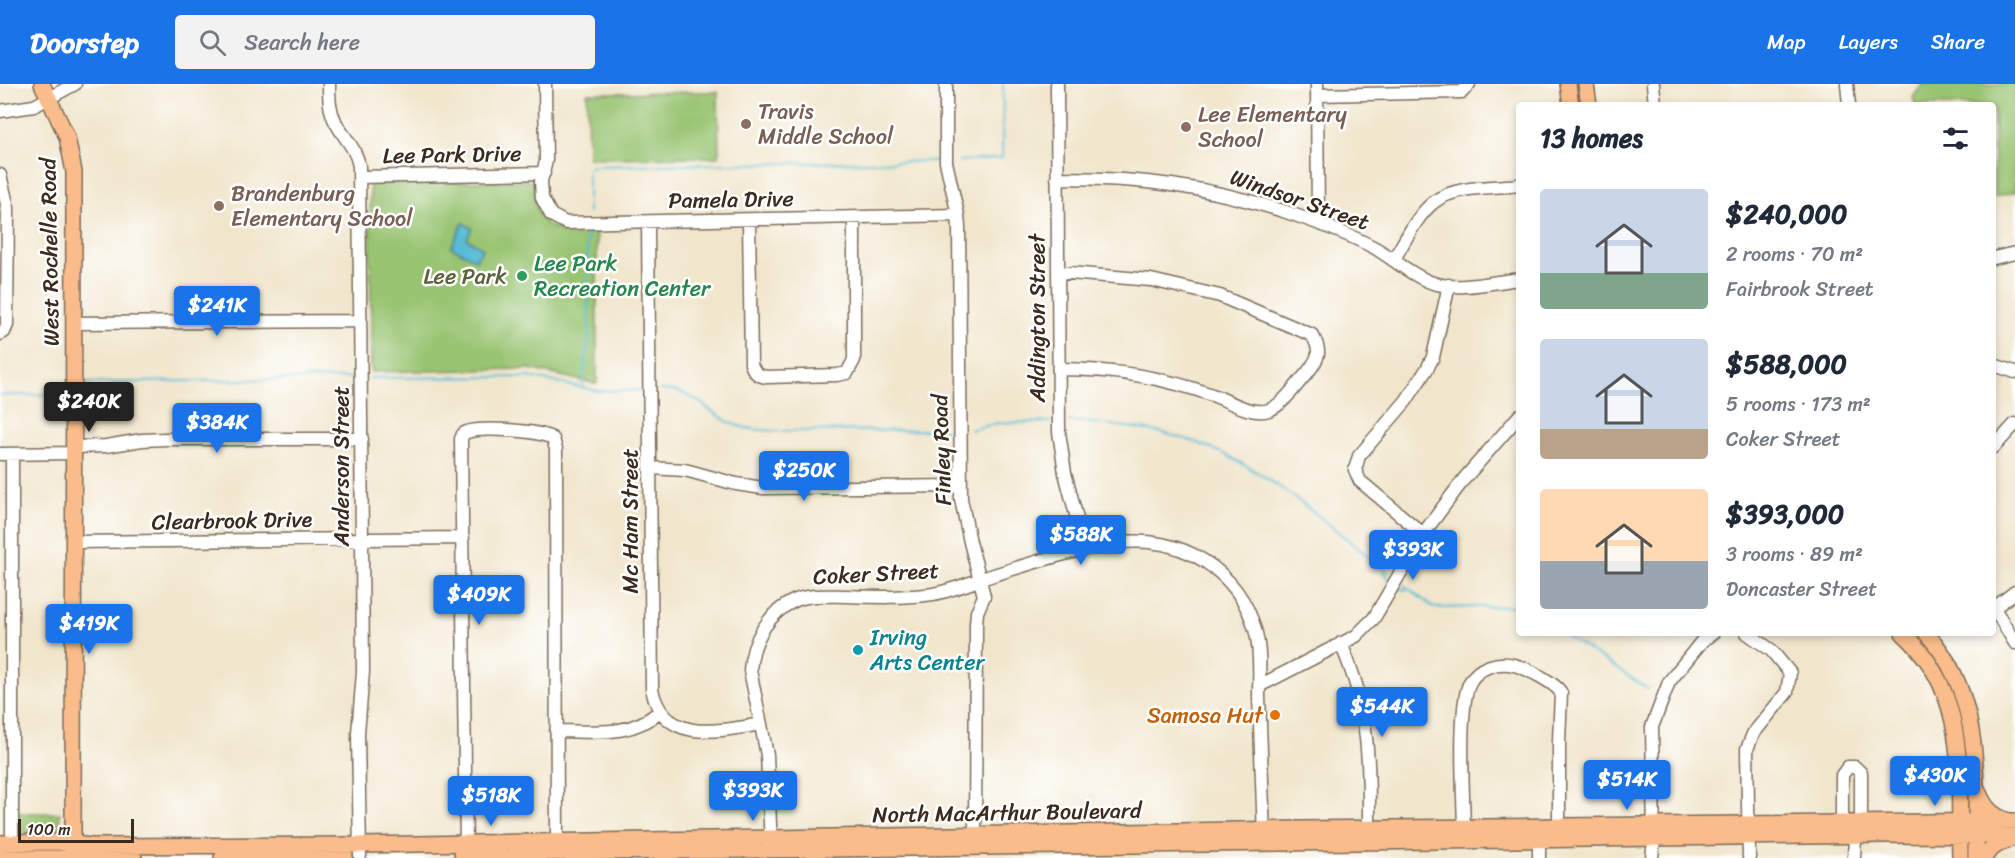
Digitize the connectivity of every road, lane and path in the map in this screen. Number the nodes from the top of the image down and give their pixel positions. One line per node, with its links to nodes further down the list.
1 (42, 84): 13 (main road, West Rochelle Road)
2 (75, 84): 13 (street)
3 (329, 84): 21 (street, Anderson Street)
4 (545, 84): 19 (street)
5 (946, 84): 24 (street, Finley Road)
6 (1057, 84): 22 (street, Addington Street)
7 (1469, 84): 12 (street)
8 (1568, 84): 14 (main road)
9 (1586, 84): 15 (main road)
10 (1653, 84): 16 (street)
11 (1847, 84): 17 (street)
12 (1317, 89): 28 (street)
13 (50, 99): 18 (street); 36 (main road, West Rochelle Road)
14 (1571, 102)
15 (1589, 102)
16 (1655, 102)
17 (1849, 102)
18 (0, 111)
19 (544, 173): 21 (street, Lee Park Drive); 27 (street, Pamela Drive)
20 (0, 175): 37 (street)
21 (360, 177): 35 (street, Anderson Street)
22 (1057, 178): 28 (street, Windsor Street); 32 (street, Addington Street)
23 (1516, 185): 31 (street)
24 (958, 215): 25 (street, Pamela Drive); 48 (street, Finley Road)
25 (854, 218): 26 (street, Pamela Drive); 26 (street)
26 (749, 220): 27 (street, Pamela Drive)
27 (648, 222): 47 (street, Mc Ham Street)
28 (1318, 223): 31 (street, Windsor Street)
29 (2015, 253): 30 (street)
30 (1996, 258)
31 (1394, 259): 34 (street, Windsor Street)
32 (1058, 272): 39 (street, Addington Street); 39 (street)
33 (1516, 279): 34 (street, Windsor Street)
34 (1449, 285): 49 (street)
35 (361, 321): 36 (street); 43 (street, Anderson Street)
36 (73, 323): 45 (main road, West Rochelle Road)
37 (2, 333)
38 (1996, 366): 40 (street)
39 (1059, 369): 53 (street, Addington Street)
40 (2015, 372)
41 (1516, 420): 49 (street)
42 (2015, 424): 44 (street)
43 (362, 440): 45 (street); 51 (street, Anderson Street)
44 (1996, 445)
45 (73, 450): 46 (street); 52 (main road, West Rochelle Road)
46 (6, 454): 81 (street)
47 (650, 468): 48 (street); 65 (street, Mc Ham Street)
48 (961, 486): 54 (street, Finley Road)
49 (1423, 534): 62 (street)
50 (463, 538): 51 (street, Clearbrook Drive); 67 (street); 84 (street)
51 (363, 539): 52 (street, Clearbrook Drive); 85 (street, Anderson Street)
52 (73, 542): 88 (main road, West Rochelle Road)
53 (1084, 549): 54 (street, Coker Street); 64 (street, Coker Street)
54 (980, 579): 66 (street, Coker Street); 80 (street, Finley Road)
55 (2015, 592): 56 (street)
56 (1996, 606)
57 (1996, 611): 63 (street)
58 (1709, 636): 75 (street)
59 (1751, 636): 74 (street)
60 (1906, 636): 71 (main road)
61 (1929, 636): 68 (main road)
62 (1341, 643): 64 (street); 78 (street)
63 (2015, 644)
64 (1259, 686): 79 (street, Coker Street)
65 (660, 711): 66 (street); 67 (street)
66 (761, 724): 82 (street, Coker Street)
67 (556, 731): 83 (street)
68 (1975, 781): 72 (main road); 73 (main road)
69 (1853, 827): 71 (main road, North MacArthur Boulevard); 74 (main road, North MacArthur Boulevard); 96 (street)
70 (1559, 828): 75 (main road, North MacArthur Boulevard); 76 (street); 77 (main road, North MacArthur Boulevard)
71 (1959, 829): 72 (main road, North MacArthur Boulevard); 97 (main road)
72 (1976, 829): 73 (main road, North MacArthur Boulevard); 98 (main road)
73 (2014, 829): 99 (main road)
74 (1749, 831): 75 (main road, North MacArthur Boulevard); 95 (street)
75 (1654, 833): 77 (main road, North MacArthur Boulevard); 94 (street)
76 (1464, 834): 77 (main road, North MacArthur Boulevard); 78 (main road, North MacArthur Boulevard)
77 (1539, 834): 93 (street)
78 (1369, 836): 79 (main road, North MacArthur Boulevard)
79 (1264, 837): 80 (main road, North MacArthur Boulevard)
80 (976, 842): 82 (main road, North MacArthur Boulevard)
81 (6, 843): 88 (main road, North MacArthur Boulevard)
82 (771, 845): 86 (main road, North MacArthur Boulevard)
83 (557, 848): 84 (main road, North MacArthur Boulevard); 86 (main road, North MacArthur Boulevard)
84 (466, 849): 85 (main road, North MacArthur Boulevard)
85 (360, 850): 89 (main road, North MacArthur Boulevard)
86 (695, 850)
87 (222, 852): 88 (main road, North MacArthur Boulevard); 89 (main road, North MacArthur Boulevard); 92 (main road)
88 (73, 853): 90 (main road, North MacArthur Boulevard); 91 (main road, North MacArthur Boulevard)
89 (241, 854)
90 (0, 858)
91 (134, 858)
92 (173, 858)
93 (1539, 858)
94 (1652, 858)
95 (1749, 858)
96 (1854, 858)
97 (1960, 858)
98 (1976, 858)
99 (1984, 858)

